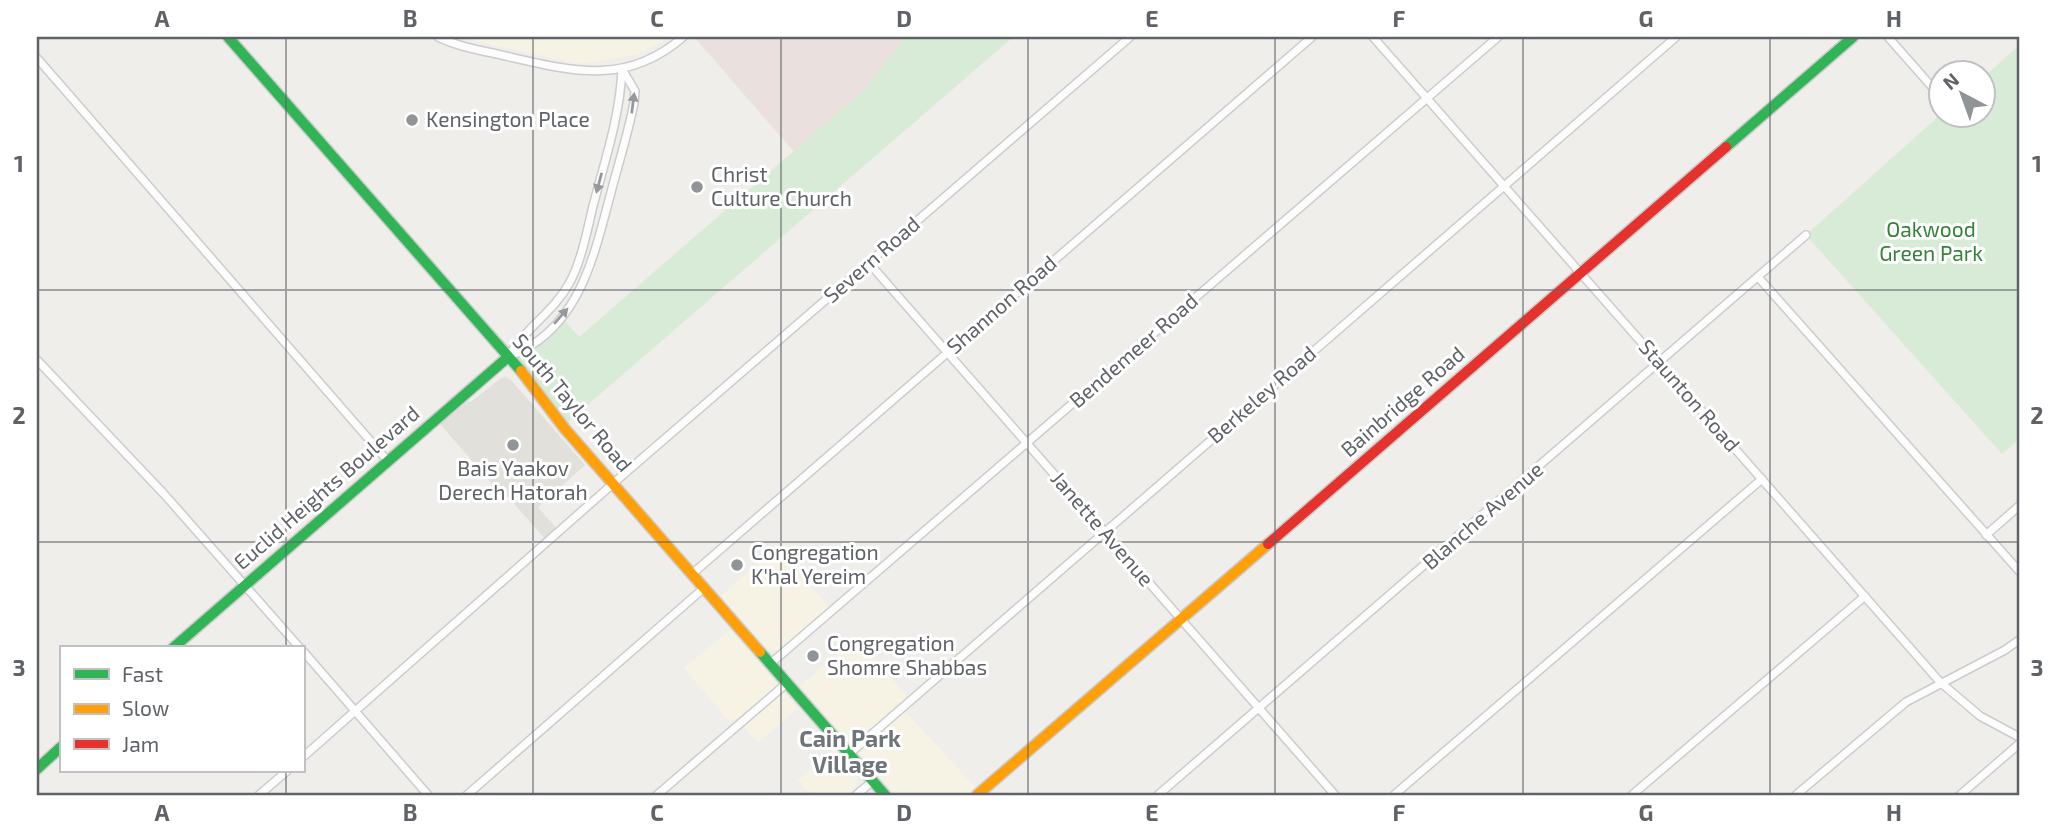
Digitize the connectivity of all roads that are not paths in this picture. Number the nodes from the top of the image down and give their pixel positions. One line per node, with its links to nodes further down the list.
1 (228, 37): 21 (street, South Taylor Road)
2 (438, 37): 12 (street)
3 (683, 37): 12 (street)
4 (1130, 37): 17 (street, Severn Road)
5 (1312, 37): 20 (street, Shannon Road)
6 (1373, 37): 14 (street, Staunton Road)
7 (1498, 37): 14 (street, Bendemeer Road)
8 (1676, 37): 15 (street, Berkeley Road)
9 (1853, 37): 18 (street, Bainbridge Road)
10 (1888, 37): 13 (street)
11 (37, 58): 25 (street)
12 (622, 69): 21 (street, one-way to 21); 21 (street, one-way to 12)
13 (1926, 80)
14 (1427, 98): 15 (street, Staunton Road); 24 (street, Bendemeer Road)
15 (1504, 186): 18 (street, Staunton Road); 29 (street, Berkeley Road)
16 (1806, 235): 19 (street, Blanche Avenue)
17 (869, 263): 20 (street, Janette Avenue); 27 (street, Severn Road)
18 (1580, 274): 23 (street, Staunton Road); 36 (street, Bainbridge Road)
19 (1758, 277): 23 (street, Blanche Avenue); 30 (street)
20 (947, 352): 24 (street, Janette Avenue); 32 (street, Shannon Road)
21 (508, 357): 25 (street, Euclid Heights Boulevard); 27 (street, South Taylor Road)
22 (37, 360): 33 (street)
23 (1661, 363): 26 (street, Staunton Road); 44 (street, Blanche Avenue)
24 (1027, 443): 29 (street, Janette Avenue); 41 (street, Bendemeer Road)
25 (387, 460): 33 (street, Euclid Heights Boulevard)
26 (1762, 479): 35 (street, Staunton Road); 63 (street)
27 (614, 484): 32 (street, South Taylor Road); 45 (street, Severn Road)
28 (2019, 506): 30 (street)
29 (1104, 532): 36 (street, Janette Avenue); 49 (street, Berkeley Road)
30 (1986, 535): 31 (street)
31 (2019, 571)
32 (692, 574): 34 (street, South Taylor Road)
33 (245, 584): 38 (street, Euclid Heights Boulevard); 39 (street)
34 (704, 588): 41 (street, South Taylor Road); 56 (street)
35 (1865, 596): 42 (street, Staunton Road); 64 (street)
36 (1181, 620): 44 (street, Janette Avenue); 60 (street, Bainbridge Road)
37 (2019, 640): 42 (street)
38 (175, 646)
39 (298, 646)
40 (304, 653): 45 (street)
41 (770, 664): 43 (street, South Taylor Road)
42 (1940, 682): 46 (street, Staunton Road); 65 (street)
43 (787, 683): 49 (street, South Taylor Road); 57 (street)
44 (1259, 708): 61 (street, Blanche Avenue); 62 (street, Janette Avenue)
45 (355, 712): 50 (street, Severn Road); 55 (street)
46 (2019, 737)
47 (2019, 744): 66 (street)
48 (60, 748): 51 (street)
49 (849, 754): 53 (street, South Taylor Road)
50 (304, 756)
51 (37, 769)
52 (286, 772): 54 (street)
53 (873, 781): 58 (street); 59 (street, South Taylor Road)
54 (259, 795)
55 (428, 795)
56 (467, 795)
57 (657, 795)
58 (856, 795)
59 (885, 795)
60 (977, 795)
61 (1158, 795)
62 (1335, 795)
63 (1394, 795)
64 (1632, 795)
65 (1796, 795)
66 (1961, 795)

